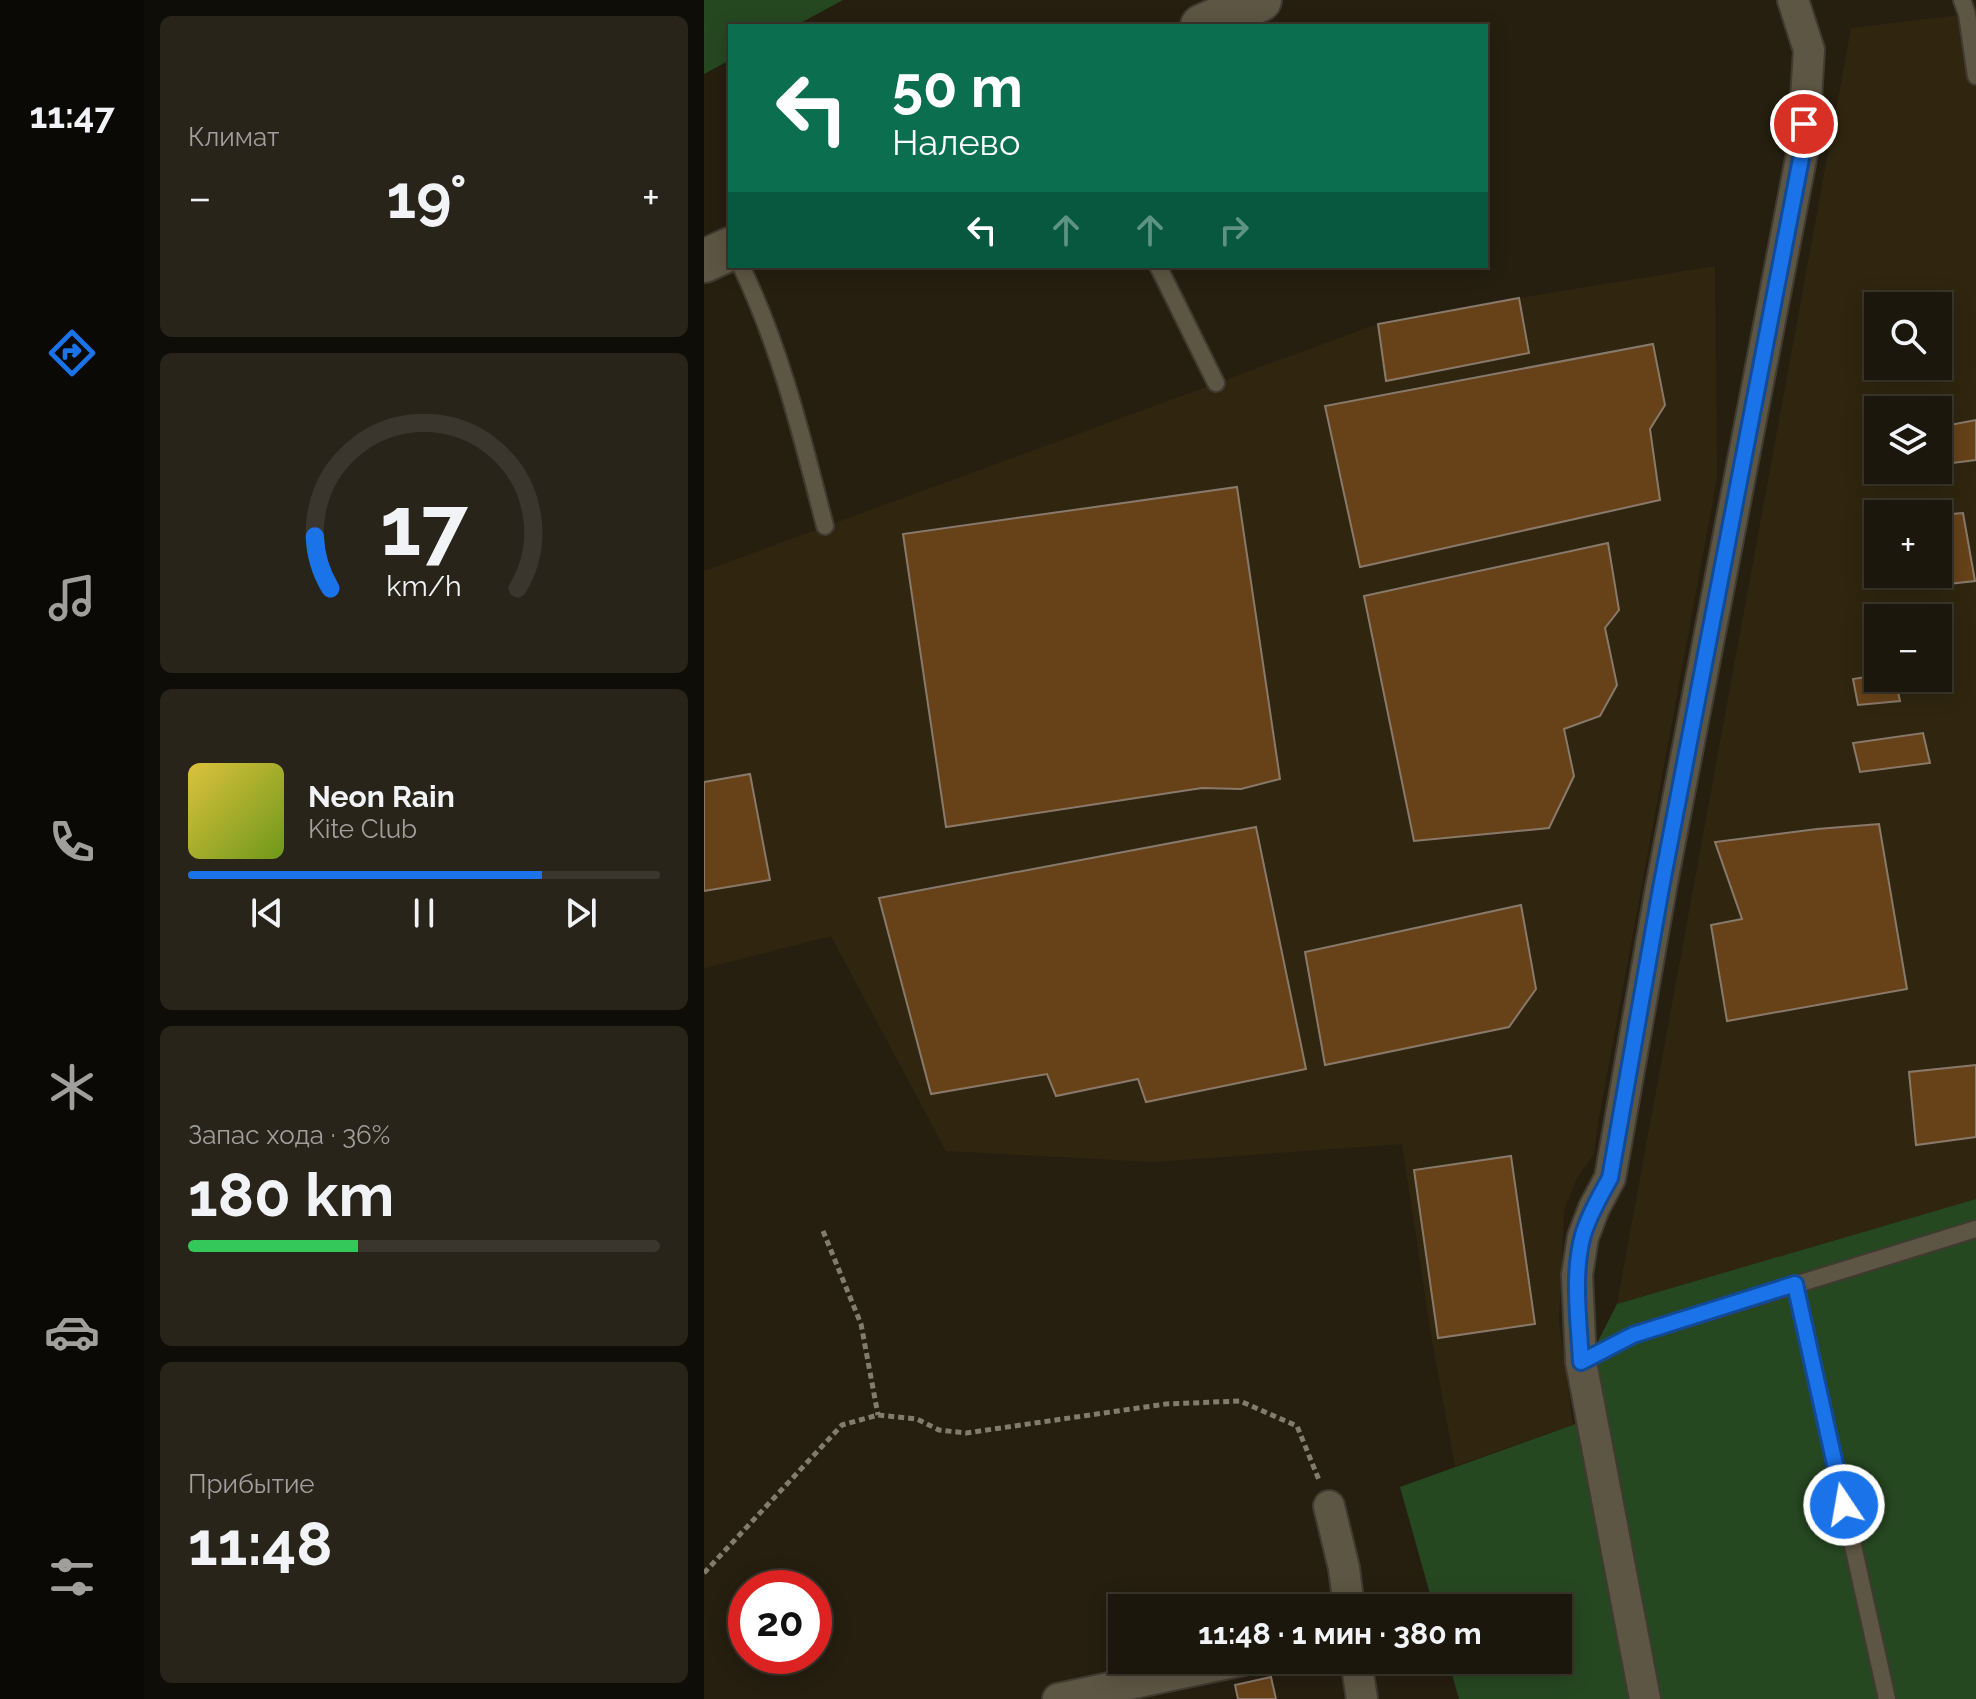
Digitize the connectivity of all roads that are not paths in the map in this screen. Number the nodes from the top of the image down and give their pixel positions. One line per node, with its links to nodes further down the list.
1 (1260, 0): 4 (street)
2 (1793, 0): 14 (street)
3 (1962, 0): 5 (lane)
4 (1206, 24)
5 (1976, 76)
6 (728, 250): 7 (street)
7 (704, 261)
8 (742, 268): 11 (lane)
9 (1159, 268): 10 (lane)
10 (1216, 383)
11 (825, 526)
12 (1976, 1229): 13 (lane)
13 (1795, 1284): 14 (lane); 22 (lane)
14 (1581, 1362): 21 (street)
15 (1329, 1506): 16 (street)
16 (1347, 1594)
17 (1177, 1674): 19 (street)
18 (1358, 1674): 20 (street)
19 (1058, 1699)
20 (1362, 1699)
21 (1645, 1699)
22 (1887, 1699)

